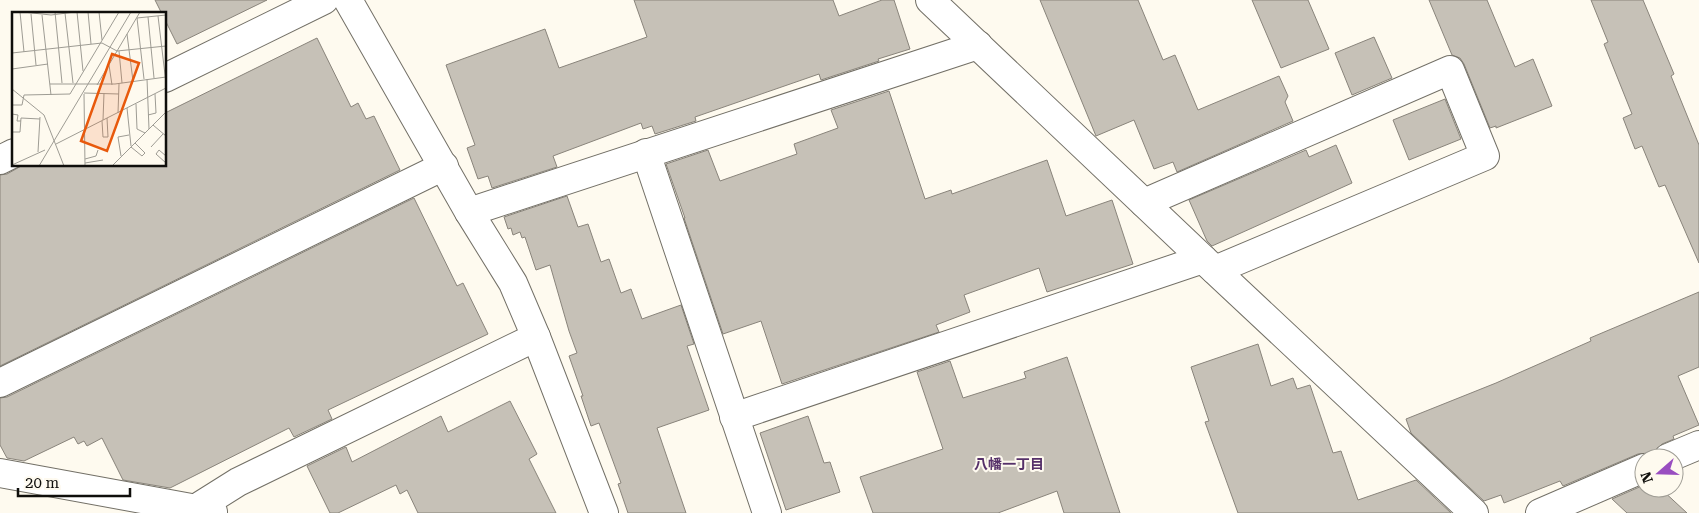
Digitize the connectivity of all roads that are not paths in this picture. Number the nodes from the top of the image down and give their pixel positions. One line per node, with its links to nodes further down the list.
1 (324, 0): 5 (street)
2 (348, 0): 9 (street)
3 (930, 0): 4 (street)
4 (978, 45): 7 (street); 10 (street)
5 (166, 78)
6 (12, 154): 8 (street)
7 (646, 154): 11 (street); 15 (street)
8 (0, 160)
9 (444, 166): 11 (street); 14 (street)
10 (1144, 203): 12 (street); 12 (street)
11 (470, 212): 13 (street)
12 (1209, 265): 15 (street); 23 (street)
13 (536, 336): 20 (street); 21 (street)
14 (0, 383)
15 (734, 417): 22 (street)
16 (1699, 445): 17 (street)
17 (1684, 451)
18 (1634, 472): 24 (street)
19 (0, 473): 20 (street)
20 (206, 511)
21 (604, 513)
22 (767, 513)
23 (1474, 513)
24 (1540, 513)

